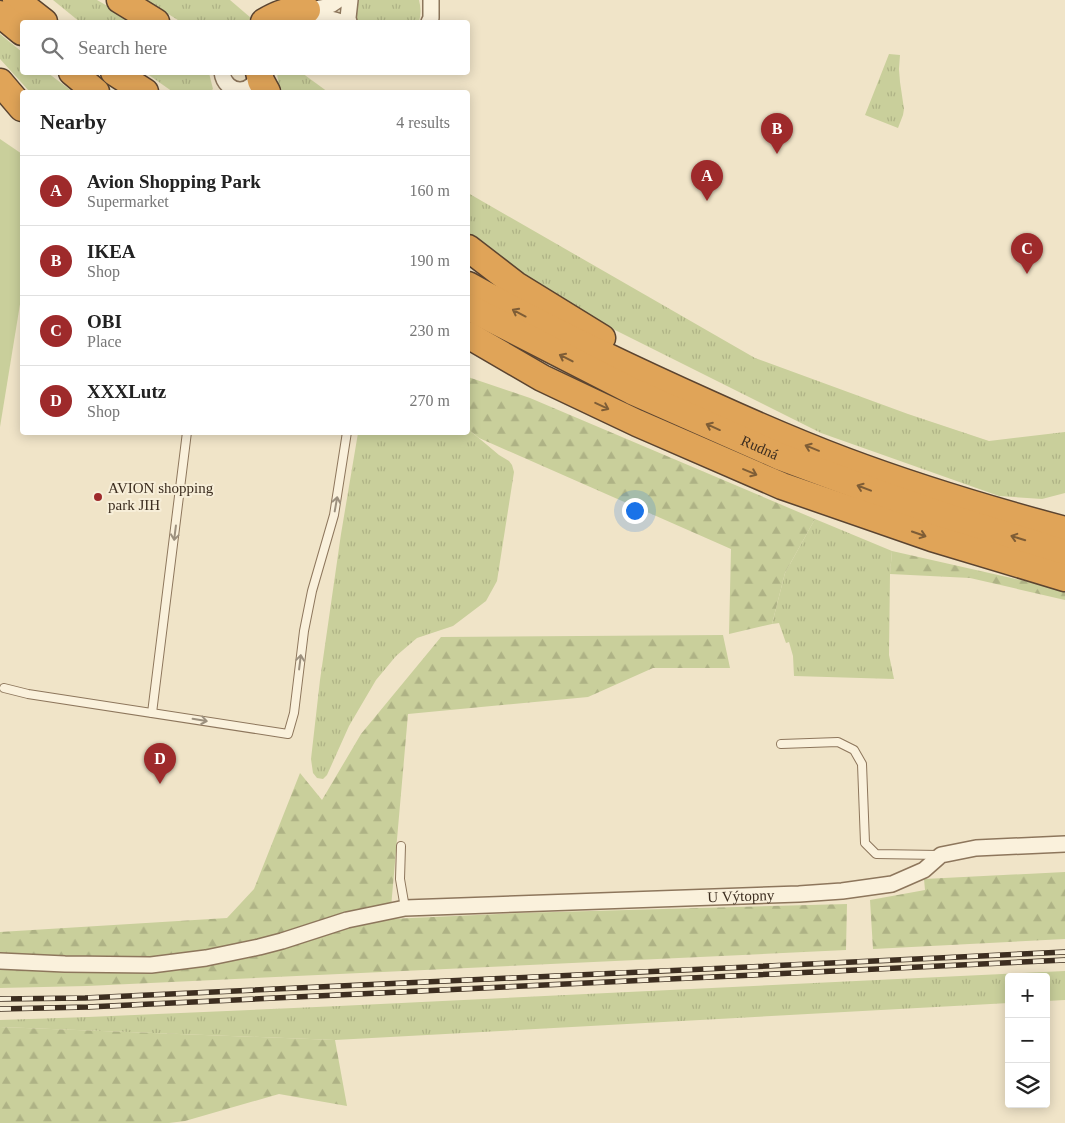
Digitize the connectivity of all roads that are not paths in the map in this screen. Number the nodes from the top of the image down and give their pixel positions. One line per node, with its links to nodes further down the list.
1 (16, 0): 6 (highway)
2 (120, 0): 7 (highway)
3 (338, 0): 9 (street)
4 (350, 0): 11 (street)
5 (0, 14): 12 (highway)
6 (41, 20)
7 (153, 20)
8 (267, 20): 9 (highway)
9 (293, 20): 10 (street)
10 (335, 20)
11 (348, 20)
12 (20, 30)
13 (76, 75): 21 (highway)
14 (111, 75): 22 (highway)
15 (119, 75): 23 (highway)
16 (223, 75): 24 (street)
17 (257, 75): 25 (street)
18 (259, 75): 26 (highway)
19 (271, 75): 27 (highway)
20 (0, 82): 28 (highway)
21 (94, 90)
22 (131, 90)
23 (142, 90)
24 (229, 90)
25 (241, 90)
26 (266, 90)
27 (273, 90)
28 (20, 106)
29 (470, 250): 35 (highway)
30 (470, 286): 35 (highway, one-way to 30)
31 (470, 308): 41 (highway, Rudná, one-way to 31)
32 (470, 336): 34 (highway, Rudná)
33 (470, 355): 34 (highway)
34 (542, 378): 42 (highway, Rudná, one-way to 42)
35 (769, 430): 39 (highway, one-way to 35)
36 (188, 435): 44 (lane, one-way to 44)
37 (347, 435): 44 (lane, one-way to 37)
38 (1065, 509): 39 (highway)
39 (990, 510): 40 (highway)
40 (1065, 530)
41 (1065, 553)
42 (1065, 578)
43 (4, 688): 44 (lane)
44 (152, 713)
45 (781, 744): 48 (lane)
46 (1065, 844): 48 (street, U Výtopny)
47 (401, 846): 49 (lane)
48 (941, 855): 49 (street, U Výtopny)
49 (405, 908): 50 (street, U Výtopny)
50 (0, 961)

